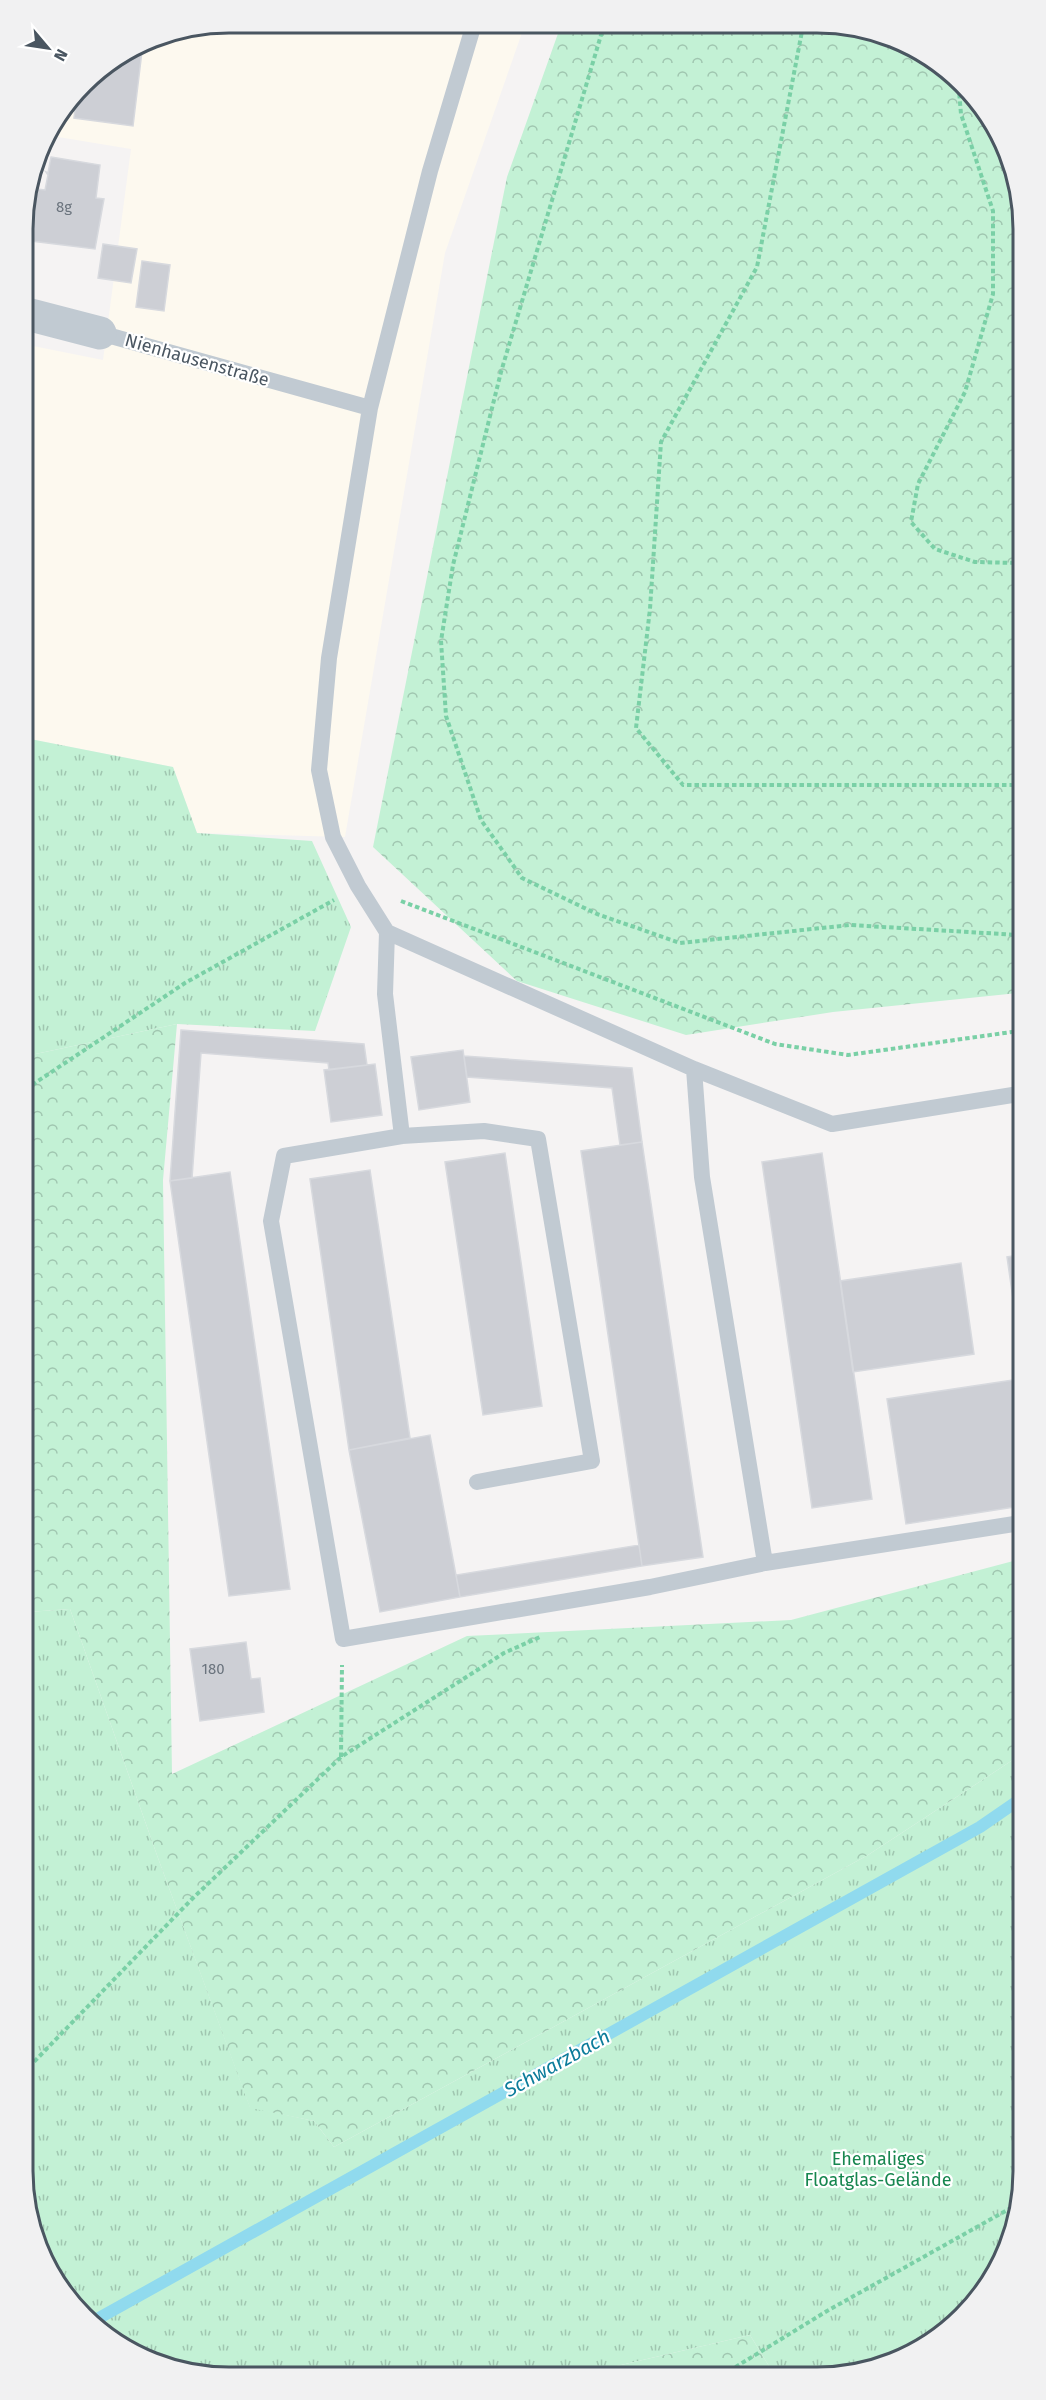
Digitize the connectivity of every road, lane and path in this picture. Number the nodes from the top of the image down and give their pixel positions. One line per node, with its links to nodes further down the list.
1 (471, 33): 7 (lane)
2 (602, 33): 13 (path)
3 (802, 33): 9 (path)
4 (959, 94): 8 (path)
5 (33, 316): 6 (street, Nienhausenstraße)
6 (100, 333): 7 (lane, Nienhausenstraße)
7 (370, 408): 10 (lane)
8 (1013, 563)
9 (1013, 785)
10 (358, 886): 12 (lane); 16 (path)
11 (398, 900): 14 (path)
12 (387, 932): 15 (lane); 18 (lane)
13 (1013, 935)
14 (1013, 1032)
15 (694, 1069): 17 (lane); 21 (lane)
16 (33, 1084)
17 (1013, 1095)
18 (402, 1136): 19 (lane); 23 (lane)
19 (477, 1482)
20 (1013, 1524): 21 (lane)
21 (765, 1563): 23 (lane)
22 (545, 1634): 24 (path)
23 (343, 1639): 24 (path)
24 (341, 1757): 25 (path)
25 (33, 2063)
26 (1009, 2209): 27 (path)
27 (736, 2367)

